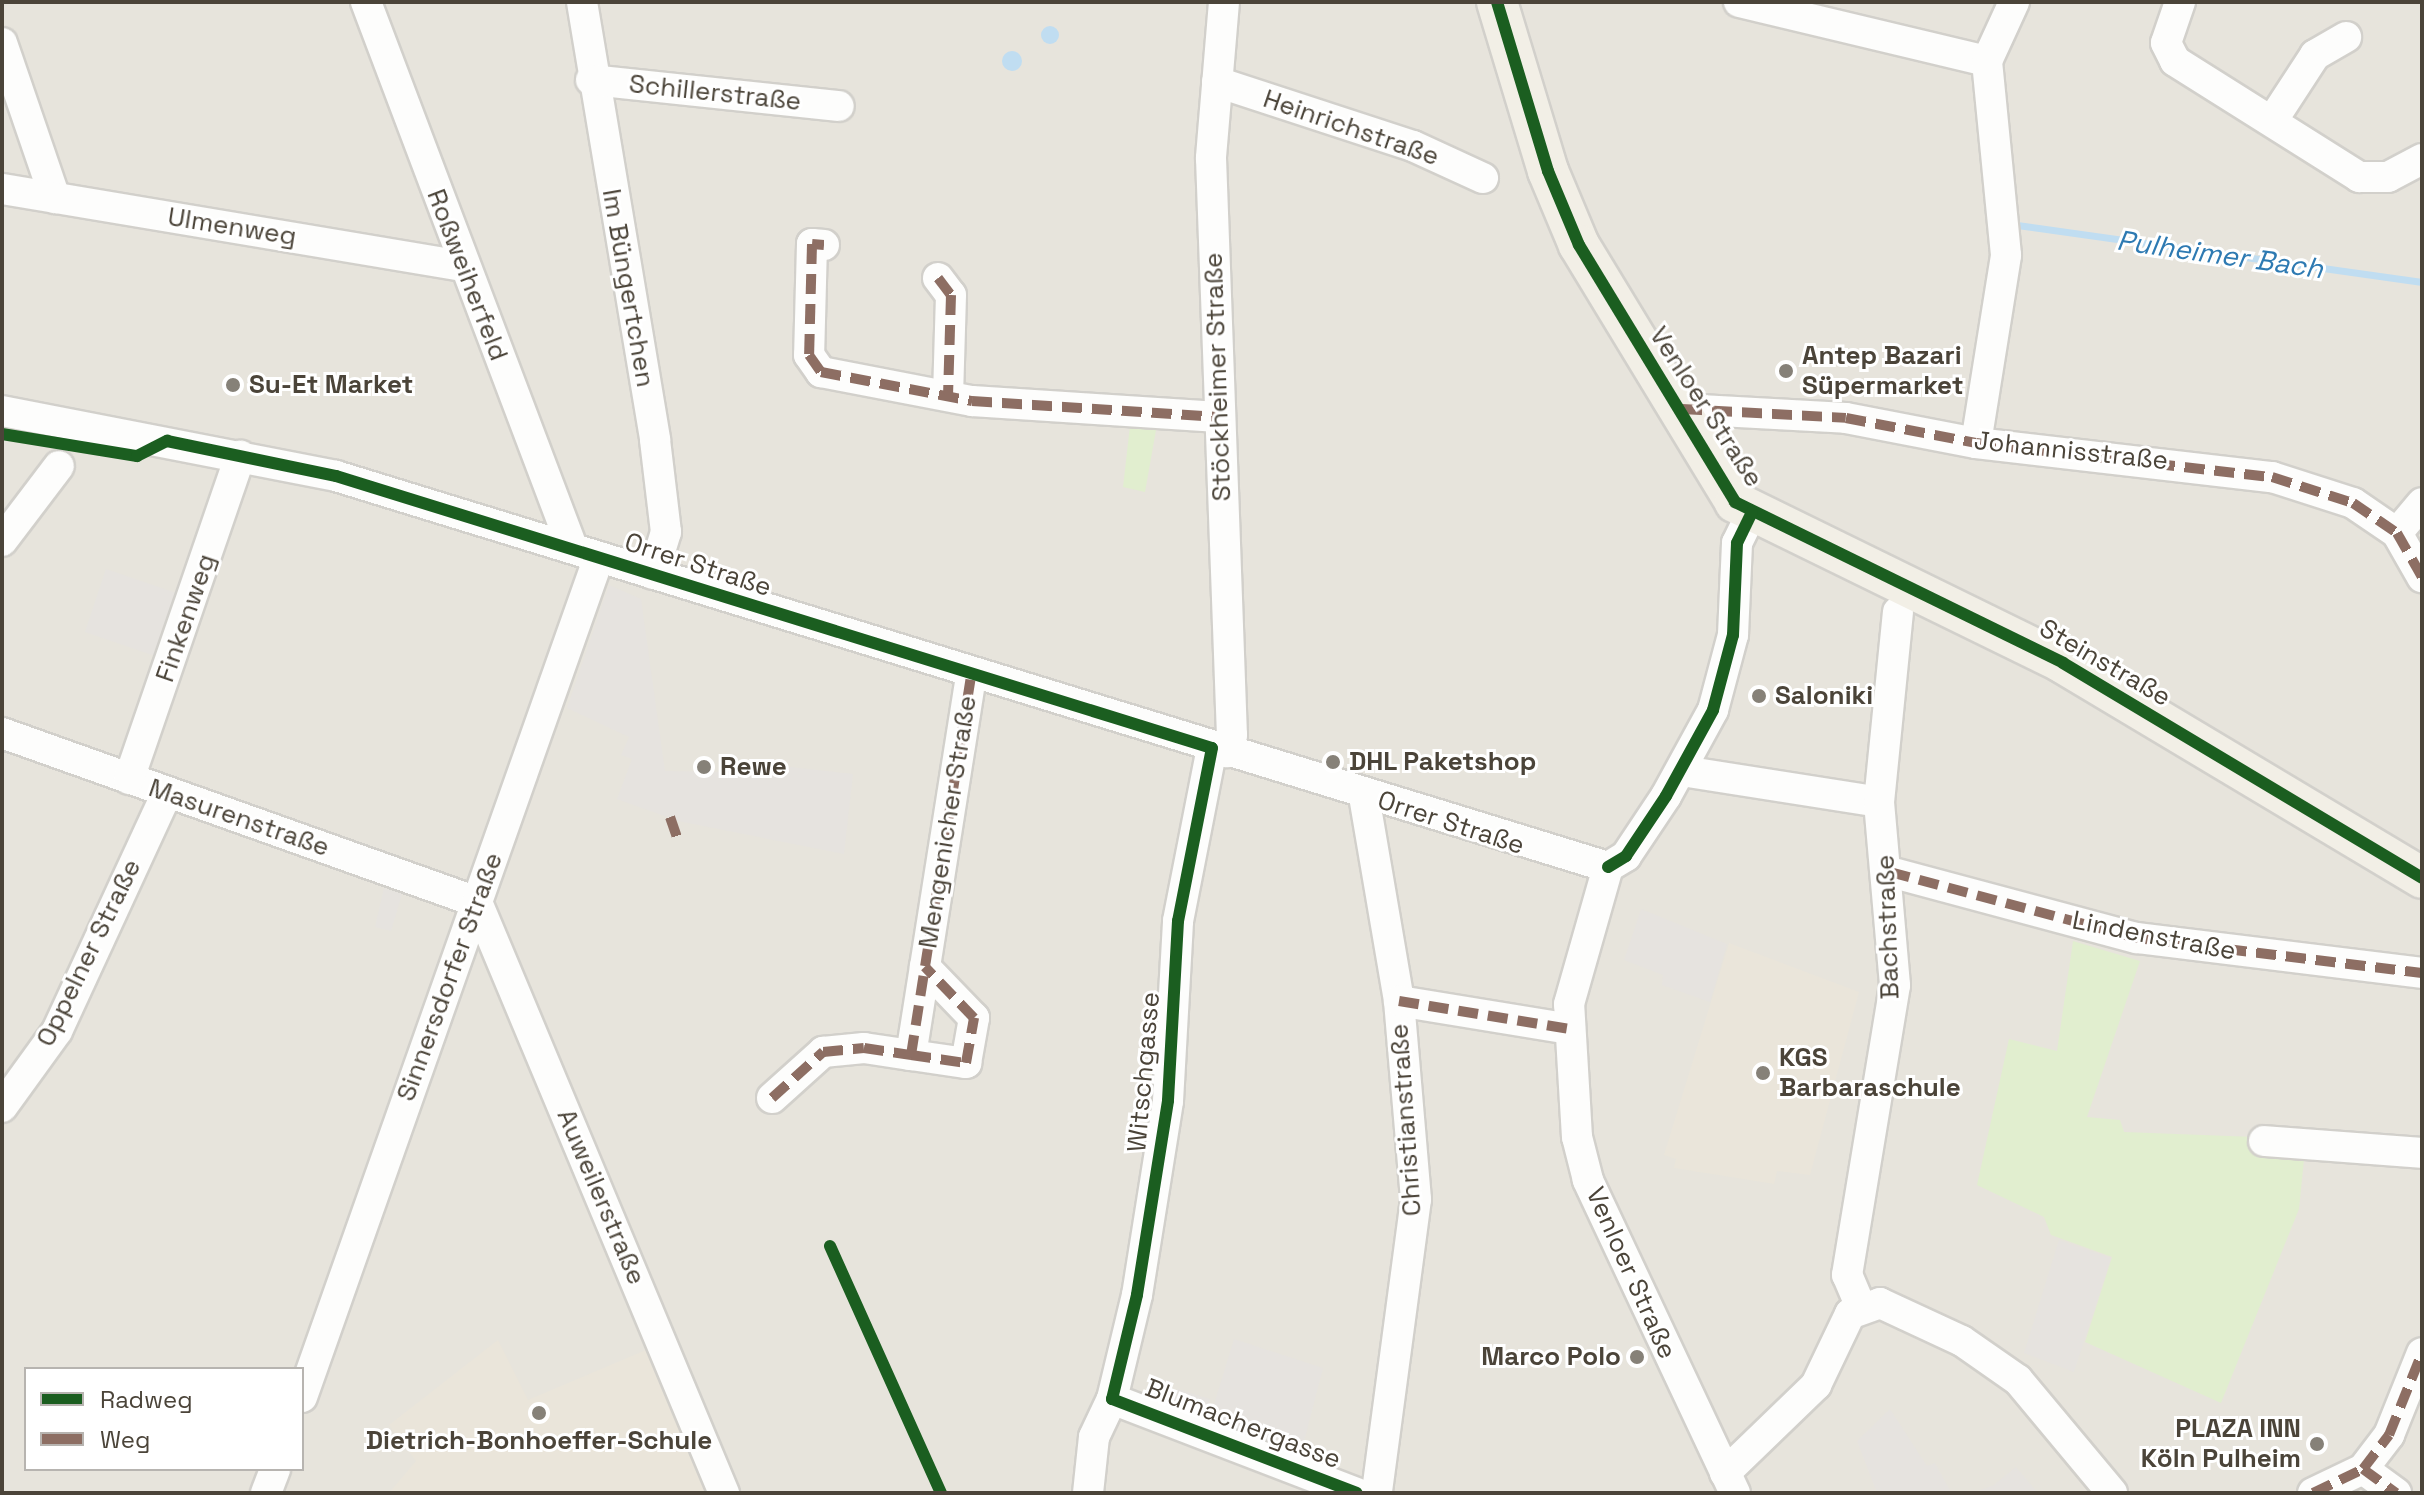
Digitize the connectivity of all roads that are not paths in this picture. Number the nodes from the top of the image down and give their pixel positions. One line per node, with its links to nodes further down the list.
1 (366, 2): 20 (street, Roßweiherfeld)
2 (582, 2): 11 (street, Im Büngertchen)
3 (1224, 2): 12 (street, Stöckheimer Straße)
4 (1497, 2): 23 (main road, Venloer Straße)
5 (1739, 2): 10 (street)
6 (2014, 2): 10 (street)
7 (2180, 2): 14 (street)
8 (2346, 37): 14 (street)
9 (2, 43): 18 (street)
10 (1987, 61): 26 (street)
11 (591, 80): 13 (street, Schillerstraße); 35 (street, Im Büngertchen)
12 (1217, 82): 16 (street, Heinrichstraße); 25 (street, Stöckheimer Straße)
13 (839, 106)
14 (2272, 121): 15 (street)
15 (2422, 159)
16 (1483, 178)
17 (2, 189): 18 (street, Ulmenweg)
18 (55, 198): 20 (street, Ulmenweg)
19 (824, 245): 22 (street)
20 (463, 266): 33 (street, Roßweiherfeld)
21 (938, 278): 22 (street)
22 (948, 395): 25 (street)
23 (1682, 409): 26 (street, Johannisstraße); 30 (main road, Venloer Straße)
24 (2, 411): 27 (street, Orrer Straße)
25 (1218, 417): 39 (street, Stöckheimer Straße)
26 (1976, 443): 31 (street, Johannisstraße)
27 (240, 456): 33 (street, Orrer Straße); 41 (street, Finkenweg)
28 (59, 466): 32 (street)
29 (2422, 503): 31 (street)
30 (1752, 512): 40 (street, Venloer Straße); 47 (main road, Steinstraße)
31 (2397, 533): 34 (street, Johannisstraße)
32 (2, 541)
33 (586, 552): 35 (street, Orrer Straße); 48 (street, Sinnersdorfer Straße)
34 (2419, 567)
35 (653, 574): 37 (street, Orrer Straße)
36 (1898, 612): 44 (street, Bachstraße)
37 (971, 677): 39 (street, Orrer Straße); 49 (street, Mengenicher Straße)
38 (2, 733): 41 (street, Masurenstraße)
39 (1219, 750): 43 (street, Orrer Straße); 61 (street, Witschgasse)
40 (1682, 771): 44 (street); 45 (street, Venloer Straße)
41 (129, 779): 42 (street, Masurenstraße)
42 (167, 793): 48 (street, Masurenstraße); 55 (street, Oppelner Straße)
43 (1364, 796): 45 (street, Orrer Straße); 51 (street, Christianstraße)
44 (1879, 802): 46 (street, Bachstraße)
45 (1608, 867): 52 (street, Venloer Straße)
46 (1890, 872): 50 (street, Lindenstraße); 58 (street, Bachstraße)
47 (2422, 878)
48 (477, 902): 60 (street, Sinnersdorfer Straße); 66 (street, Auweilerstraße)
49 (925, 967): 53 (street, Mengenicher Straße); 53 (street, Mengenicher Straße)
50 (2422, 973)
51 (1399, 1001): 52 (street); 69 (street, Christianstraße)
52 (1570, 1029): 64 (street, Venloer Straße)
53 (911, 1055): 54 (street, Mengenicher Straße)
54 (772, 1098)
55 (2, 1107)
56 (2264, 1141): 57 (street)
57 (2422, 1153)
58 (1860, 1305): 64 (street); 70 (street)
59 (2422, 1353): 62 (street)
60 (304, 1391)
61 (1112, 1399): 67 (street, Witschgasse); 68 (street, Blumachergasse)
62 (2363, 1469): 71 (street); 72 (street)
63 (274, 1471): 65 (street)
64 (1730, 1483)
65 (266, 1493)
66 (724, 1493)
67 (1088, 1493)
68 (1357, 1493)
69 (1377, 1493)
70 (2112, 1493)
71 (2313, 1493)
72 (2396, 1493)

